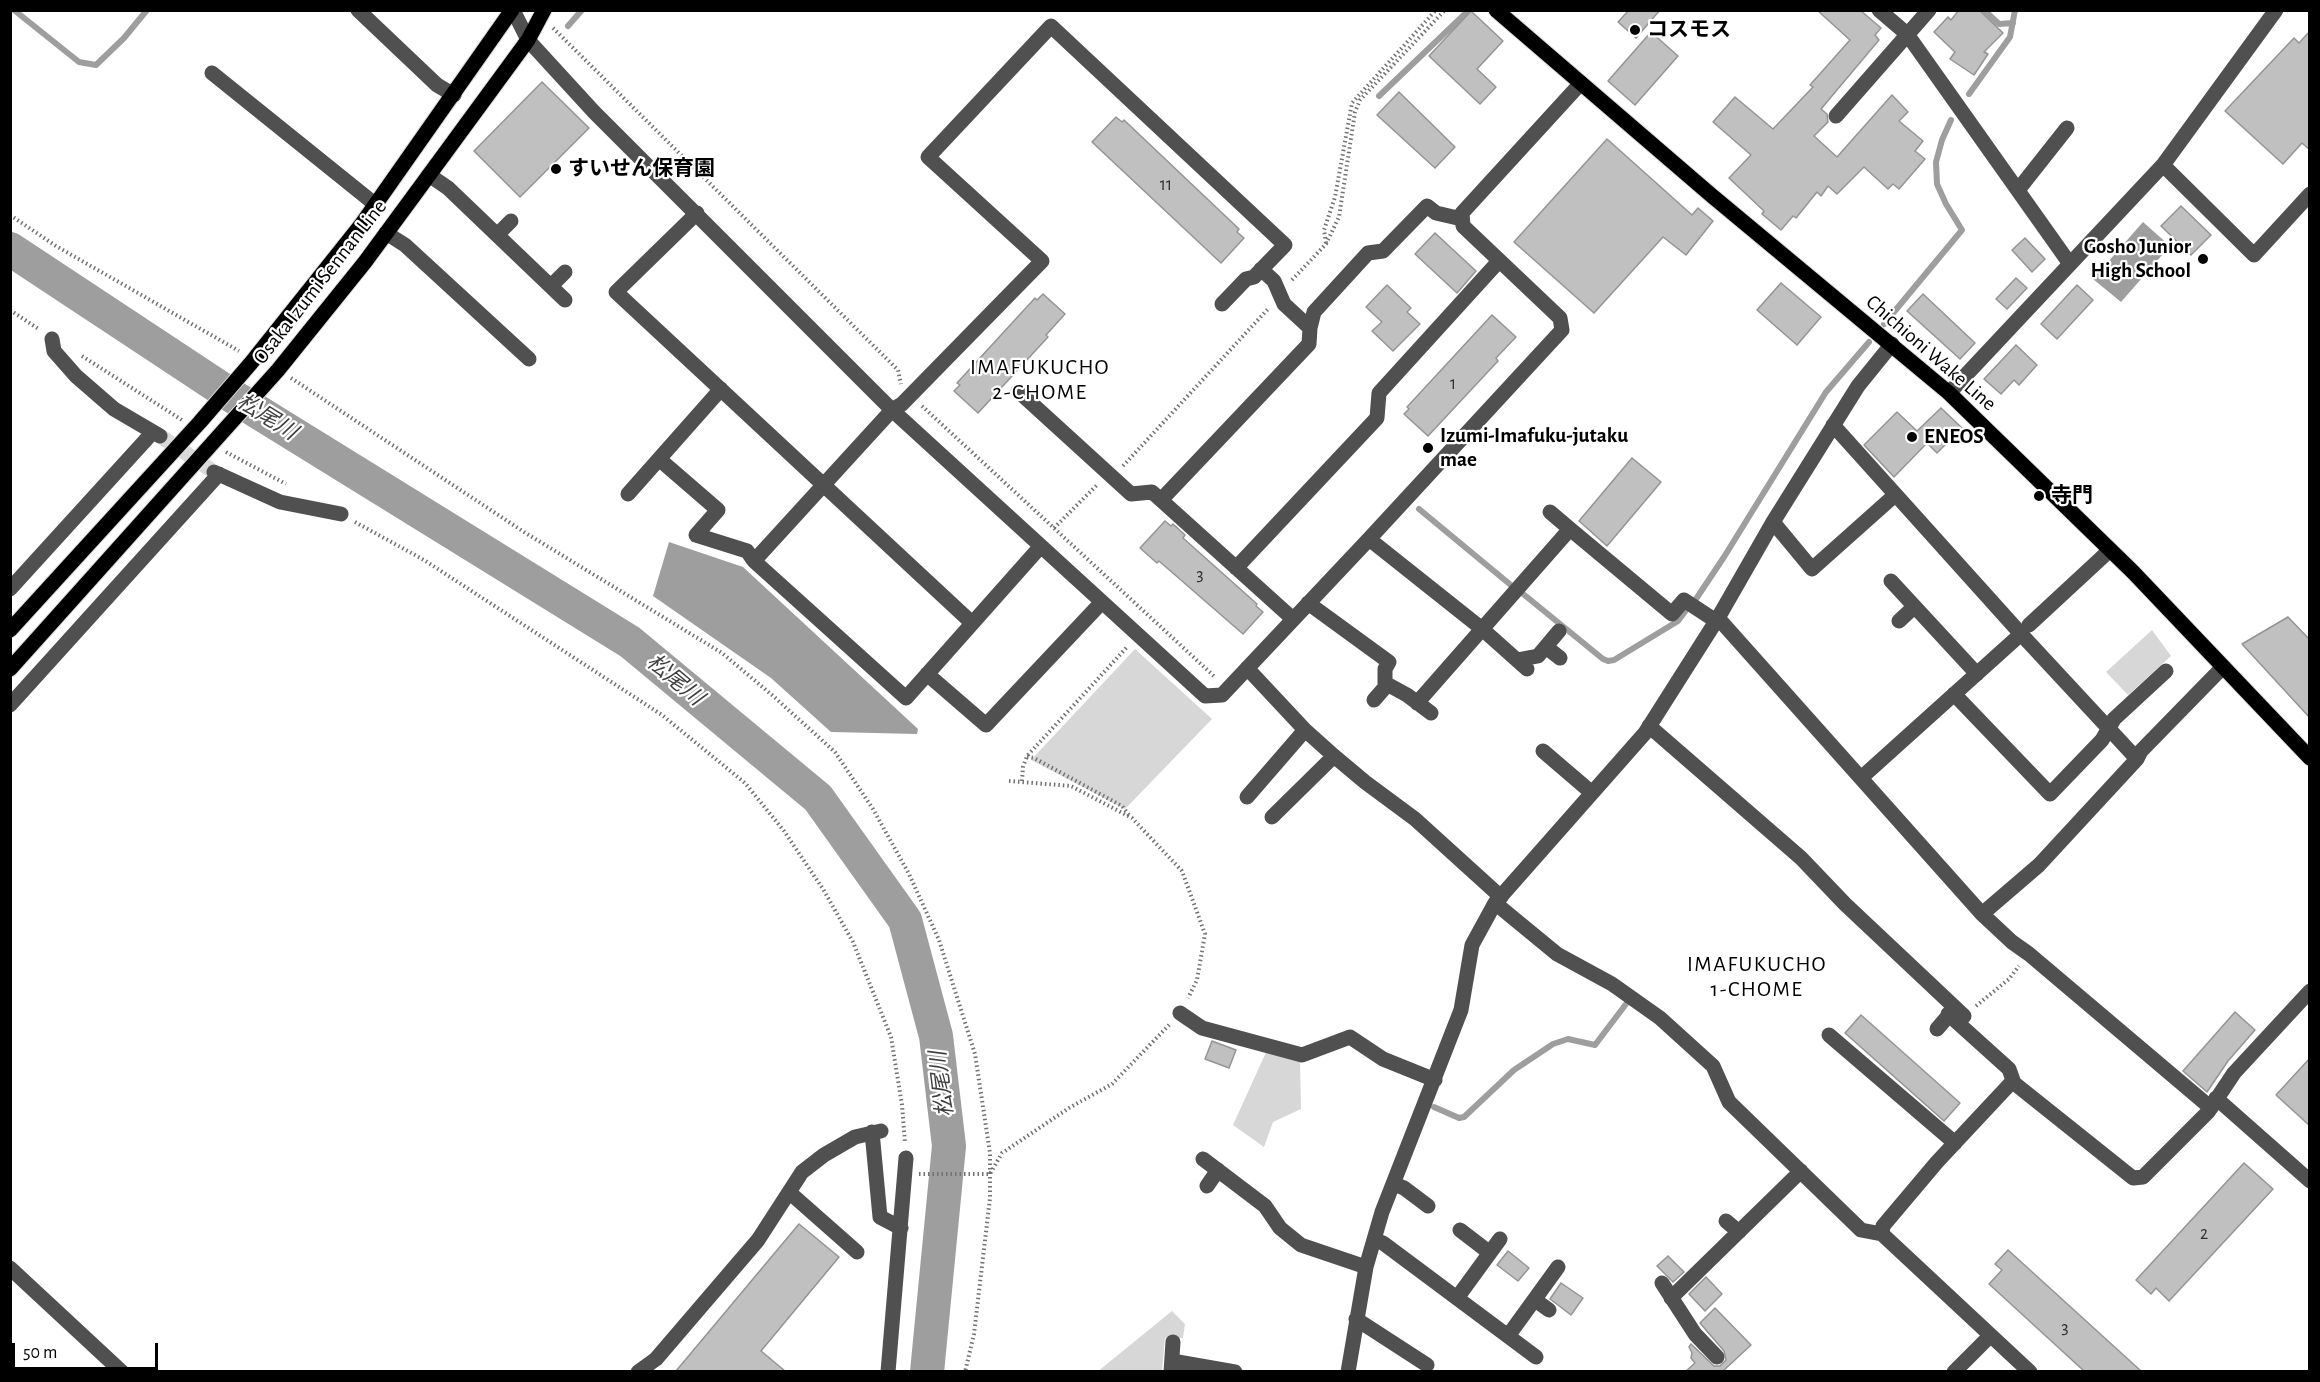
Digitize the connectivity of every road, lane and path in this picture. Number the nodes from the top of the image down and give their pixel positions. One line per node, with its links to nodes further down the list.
1 (357, 10): 15 (street)
2 (513, 10): 12 (street); 15 (main road, Osaka Izumi Sennan Line)
3 (544, 10): 12 (main road, Osaka Izumi Sennan Line)
4 (1436, 10): 29 (path)
5 (1445, 10): 29 (path)
6 (1496, 10): 14 (main road, Chichioni Wake Line)
7 (1880, 10): 11 (street)
8 (1929, 10): 11 (street)
9 (2276, 10): 18 (street)
10 (551, 26): 49 (path)
11 (1907, 34): 16 (street); 20 (street)
12 (528, 40): 19 (main road, Osaka Izumi Sennan Line); 23 (street)
13 (212, 73): 22 (street)
14 (1581, 83): 25 (street); 41 (main road, Chichioni Wake Line)
15 (454, 95): 22 (main road, Osaka Izumi Sennan Line)
16 (1836, 116)
17 (2067, 128): 20 (street)
18 (2163, 165): 21 (street); 31 (street)
19 (429, 175): 27 (main road, Osaka Izumi Sennan Line); 28 (street)
20 (2018, 189): 31 (street)
21 (2310, 194)
22 (376, 205): 44 (main road, Osaka Izumi Sennan Line)
23 (697, 213): 46 (street); 50 (street)
24 (10, 215): 44 (path)
25 (1462, 219): 30 (street); 39 (street)
26 (511, 221): 28 (street)
27 (386, 233): 43 (street); 45 (main road, Osaka Izumi Sennan Line)
28 (497, 235): 34 (street)
29 (1326, 244): 35 (path)
30 (1499, 261): 66 (street); 70 (street)
31 (2070, 264): 48 (street)
32 (1261, 269): 35 (street); 37 (street); 49 (street)
33 (565, 272): 34 (street)
34 (551, 286): 36 (street)
35 (1280, 292): 39 (street); 55 (path)
36 (565, 300)
37 (1222, 304)
38 (10, 310): 40 (path)
39 (1310, 327): 60 (street)
40 (52, 339): 72 (street)
41 (1892, 344): 48 (main road, Chichioni Wake Line); 52 (street)
42 (78, 354): 51 (path)
43 (529, 359)
44 (252, 361): 51 (main road, Osaka Izumi Sennan Line)
45 (275, 373): 53 (main road, Osaka Izumi Sennan Line); 132 (path)
46 (720, 389): 54 (street); 56 (street)
47 (1018, 391): 55 (street)
48 (1949, 393): 68 (main road, Chichioni Wake Line)
49 (910, 396): 50 (street); 64 (path)
50 (892, 410): 56 (street); 67 (street)
51 (197, 425): 82 (main road, Osaka Izumi Sennan Line)
52 (1833, 425): 59 (street); 63 (street)
53 (216, 439): 57 (path); 89 (main road, Osaka Izumi Sennan Line)
54 (659, 459): 58 (street); 69 (street)
55 (1108, 473): 60 (street); 64 (path)
56 (824, 485): 69 (street); 79 (street)
57 (294, 489)
58 (628, 494)
59 (1895, 495): 63 (street); 81 (street)
60 (1161, 501): 70 (street)
61 (1550, 512): 65 (street)
62 (341, 514): 98 (street); 129 (path)
63 (1773, 522): 77 (street)
64 (1054, 528): 91 (path)
65 (1570, 529): 77 (street); 80 (street)
66 (1369, 539): 74 (street); 80 (street)
67 (1041, 546): 73 (street); 79 (street)
68 (2110, 550): 81 (street); 88 (main road, Chichioni Wake Line)
69 (754, 561): 92 (street)
70 (1236, 568): 76 (street)
71 (1891, 581): 75 (street)
72 (10, 589)
73 (1102, 602): 87 (street); 92 (street)
74 (1308, 603): 76 (street); 94 (street)
75 (1914, 607): 78 (street); 93 (street)
76 (1293, 619): 87 (street)
77 (1717, 619): 100 (street); 108 (street)
78 (1899, 621)
79 (972, 623): 92 (street)
80 (1481, 628): 85 (street); 97 (street)
81 (2025, 629): 93 (street); 102 (street)
82 (10, 630)
83 (1559, 631): 85 (street)
84 (1129, 646): 105 (path)
85 (1546, 646): 86 (street)
86 (1560, 658)
87 (1246, 668): 101 (street)
88 (2222, 668): 104 (main road, Chichioni Wake Line); 107 (street)
89 (10, 669)
90 (2166, 671): 102 (street)
91 (1223, 673)
92 (927, 674)
93 (1977, 674): 95 (street)
94 (1387, 685): 96 (street); 97 (street)
95 (1954, 694): 102 (street); 108 (street)
96 (1374, 700)
97 (1417, 703): 99 (street)
98 (10, 705)
99 (1431, 713)
100 (1649, 726): 111 (street); 121 (street)
101 (1305, 730): 106 (street); 112 (street)
102 (2109, 730): 107 (street)
103 (1543, 751): 111 (street)
104 (2308, 752)
105 (1027, 756): 110 (path); 114 (path)
106 (1334, 756): 113 (street); 115 (street)
107 (2138, 759): 116 (street)
108 (1861, 778): 116 (street)
109 (1009, 781): 110 (path)
110 (1022, 781): 114 (path)
111 (1592, 793): 115 (street)
112 (1247, 796)
113 (1272, 817)
114 (1132, 818): 120 (path)
115 (1498, 900): 124 (street); 131 (street)
116 (1982, 914): 117 (street)
117 (2029, 954): 121 (path); 126 (street)
118 (2310, 991): 126 (street)
119 (1930, 998): 121 (street)
120 (1180, 1013): 124 (street); 132 (path)
121 (1956, 1016): 122 (street); 125 (street)
122 (1937, 1029)
123 (1830, 1035): 127 (street)
124 (1435, 1080): 134 (street)
125 (2014, 1083): 126 (street); 127 (street)
126 (2214, 1103): 133 (street)
127 (1955, 1143): 144 (street)
128 (1203, 1159): 130 (street)
129 (906, 1166): 132 (path); 140 (street)
130 (1218, 1170): 135 (street); 138 (street)
131 (1801, 1171): 143 (street); 144 (street)
132 (990, 1174): 168 (path)
133 (2310, 1181)
134 (1394, 1184): 137 (street); 146 (street)
135 (1207, 1186)
136 (789, 1192): 140 (street); 147 (street); 166 (street)
137 (1428, 1206)
138 (1272, 1216): 141 (street); 149 (street)
139 (1726, 1221): 143 (street)
140 (901, 1228): 167 (street)
141 (1262, 1230)
142 (1460, 1230): 148 (street)
143 (1738, 1232): 154 (street)
144 (1882, 1234): 159 (street)
145 (1500, 1239): 148 (street)
146 (1375, 1240): 149 (street); 153 (street)
147 (857, 1252)
148 (1490, 1253): 153 (street)
149 (1366, 1267): 157 (street)
150 (1558, 1267): 155 (street)
151 (10, 1268): 165 (street)
152 (1662, 1283): 154 (street)
153 (1457, 1298): 158 (street)
154 (1671, 1298): 162 (street)
155 (1535, 1300): 156 (street); 158 (street)
156 (1549, 1310)
157 (1356, 1319): 163 (street); 170 (street)
158 (1508, 1336): 161 (street)
159 (1990, 1336): 171 (street); 172 (street)
160 (1173, 1342): 164 (street)
161 (1536, 1357)
162 (1717, 1357)
163 (1426, 1365)
164 (1172, 1366): 169 (street)
165 (122, 1371)
166 (638, 1371)
167 (888, 1371)
168 (965, 1371)
169 (1235, 1371)
170 (1348, 1371)
171 (1954, 1371)
172 (2030, 1371)

